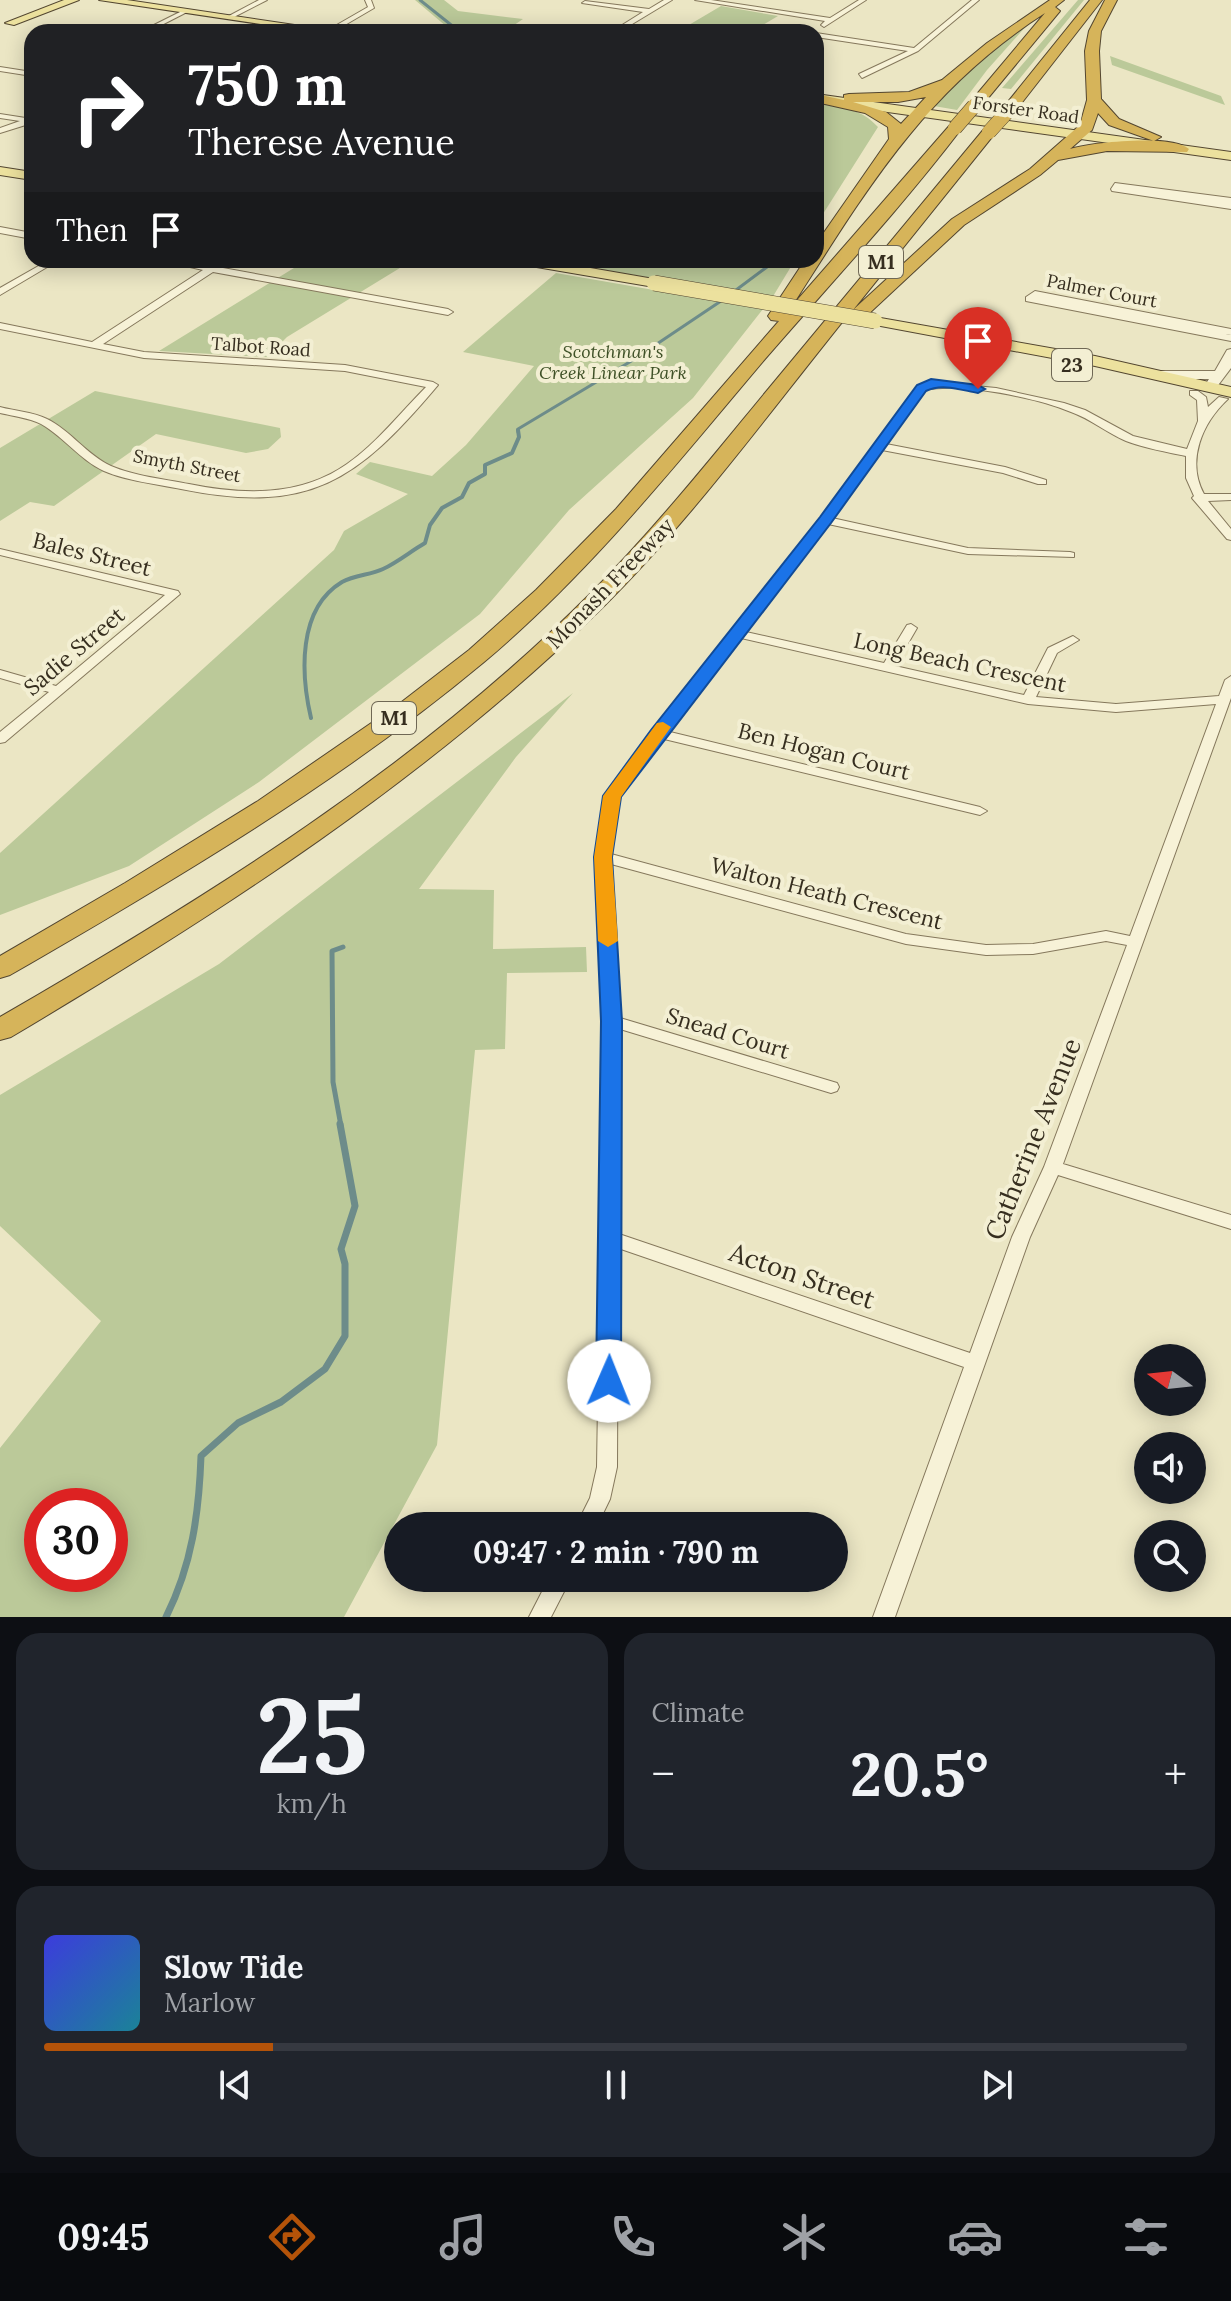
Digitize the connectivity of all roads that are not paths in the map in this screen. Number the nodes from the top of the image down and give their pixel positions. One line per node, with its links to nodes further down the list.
1 (130, 0): 14 (main road)
2 (264, 0): 16 (street)
3 (368, 0): 20 (street)
4 (669, 0): 15 (street)
5 (698, 0): 17 (street)
6 (863, 0): 17 (street)
7 (976, 0): 25 (street)
8 (1061, 0): 29 (highway); 67 (highway, Monash Freeway / M1, bridge)
9 (1096, 0): 68 (highway, Monash Freeway / M1, bridge)
10 (1111, 0): 34 (highway)
11 (68, 1): 12 (main road); 22 (main road)
12 (94, 1): 14 (main road)
13 (585, 3): 15 (street)
14 (183, 10): 16 (main road); 18 (street)
15 (650, 11): 21 (street)
16 (230, 17): 19 (main road)
17 (831, 20): 23 (street)
18 (158, 24)
19 (277, 24)
20 (343, 24)
21 (628, 24)
22 (5, 26)
23 (824, 26)
24 (824, 35): 25 (street)
25 (916, 50): 28 (street)
26 (0, 69): 27 (street)
27 (24, 73)
28 (862, 76)
29 (954, 78): 33 (highway); 35 (highway)
30 (824, 96): 33 (main road, Forster Road)
31 (824, 97): 35 (main road, Forster Road)
32 (824, 98): 41 (highway)
33 (849, 98): 35 (main road, Forster Road)
34 (1094, 100): 40 (highway); 42 (highway)
35 (922, 111): 40 (main road, Forster Road); 41 (highway)
36 (0, 116): 37 (street)
37 (24, 120)
38 (24, 123): 39 (street)
39 (0, 131)
40 (1083, 133): 42 (main road, Forster Road); 45 (highway)
41 (896, 139): 51 (highway)
42 (1183, 147): 43 (main road, Forster Road); 45 (highway)
43 (1231, 153)
44 (0, 171): 46 (main road)
45 (1035, 172): 68 (highway)
46 (24, 175)
47 (1196, 198): 47 (street); 48 (street)
48 (1231, 203)
49 (0, 230): 50 (street)
50 (24, 234)
51 (824, 245)
52 (41, 268): 57 (street)
53 (206, 268): 56 (street)
54 (566, 268): 61 (main road, 23, bridge)
55 (809, 268): 67 (highway)
56 (211, 269): 58 (street); 64 (street)
57 (0, 292)
58 (448, 312)
59 (1112, 313): 59 (street, Palmer Court); 62 (street, Palmer Court); 63 (street, Palmer Court)
60 (0, 326): 64 (street, Talbot Road)
61 (914, 328): 66 (main road, 23); 66 (main road, 23)
62 (1231, 332)
63 (1231, 338)
64 (94, 345): 73 (street, Talbot Road)
65 (1231, 353): 66 (street)
66 (1211, 380): 69 (main road); 69 (street); 71 (street)
67 (728, 393): 97 (highway, Monash Freeway / M1)
68 (776, 394): 99 (highway, Monash Freeway / M1)
69 (1229, 394): 71 (street)
70 (0, 410): 73 (street, Smyth Street)
71 (1203, 420): 74 (street)
72 (880, 446): 74 (street); 75 (street); 78 (street)
73 (372, 447)
74 (1189, 453): 77 (street)
75 (1042, 482)
76 (1231, 497): 77 (street)
77 (1198, 498): 79 (street)
78 (825, 520): 81 (street); 84 (street)
79 (1231, 537)
80 (0, 552): 82 (street, Bales Street)
81 (1070, 555)
82 (174, 594): 89 (street, Sadie Street)
83 (911, 628): 86 (street)
84 (738, 634): 86 (street, Long Beach Crescent); 92 (street)
85 (1073, 640): 90 (street)
86 (888, 667): 90 (street, Long Beach Crescent)
87 (0, 674): 89 (street)
88 (1231, 680): 91 (street, Catherine Avenue)
89 (58, 690): 93 (street, Sadie Street)
90 (1028, 700): 91 (street, Long Beach Crescent)
91 (1223, 700): 96 (street, Catherine Avenue)
92 (657, 733): 94 (street, Ben Hogan Court); 95 (street)
93 (0, 739)
94 (980, 811)
95 (603, 857): 96 (street, Walton Heath Crescent); 98 (street)
96 (1137, 942): 101 (street, Catherine Avenue)
97 (0, 968)
98 (612, 1021): 100 (street, Snead Court); 103 (street)
99 (0, 1030)
100 (831, 1087)
101 (1053, 1167): 102 (street); 104 (street, Catherine Avenue)
102 (1231, 1222)
103 (611, 1238): 104 (street, Acton Street); 105 (street)
104 (975, 1363): 108 (street, Catherine Avenue)
105 (593, 1512)
106 (553, 1592): 107 (street)
107 (540, 1617)
108 (884, 1617)

